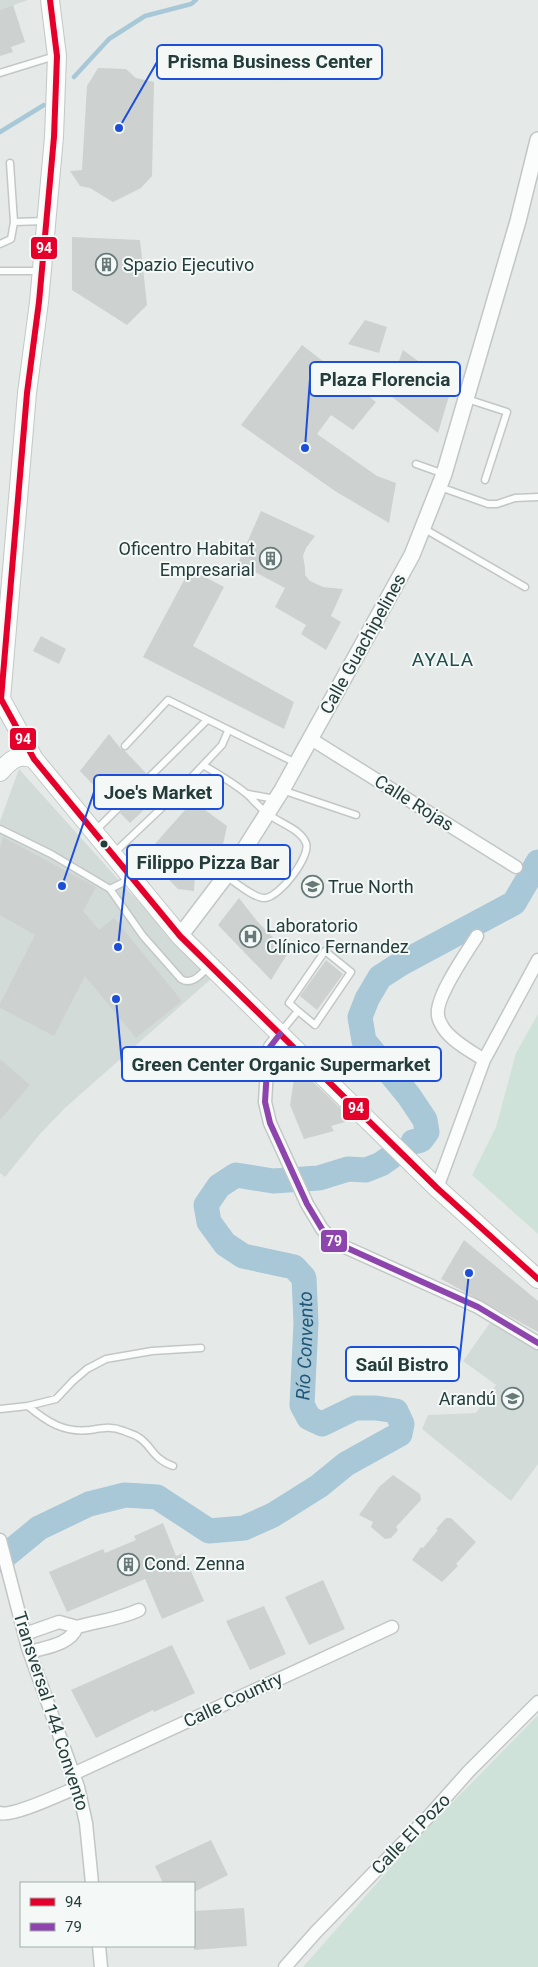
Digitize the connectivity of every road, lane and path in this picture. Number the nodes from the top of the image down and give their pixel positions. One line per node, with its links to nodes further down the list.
1 (50, 0): 2 (main road)
2 (56, 56): 3 (lane); 6 (main road)
3 (0, 73)
4 (538, 140): 11 (street, Calle Guachipelines)
5 (10, 163): 7 (lane)
6 (46, 221): 7 (lane); 10 (main road)
7 (14, 222): 8 (lane)
8 (0, 244)
9 (0, 270): 10 (lane)
10 (42, 271): 18 (main road)
11 (466, 398): 13 (street, Calle Guachipelines); 14 (lane)
12 (416, 464): 13 (lane)
13 (441, 480): 15 (lane); 16 (street, Calle Guachipelines)
14 (485, 480)
15 (538, 496)
16 (423, 528): 17 (lane); 21 (street, Calle Guachipelines)
17 (525, 587)
18 (0, 705): 23 (main road)
19 (207, 720): 20 (lane); 22 (lane); 32 (lane)
20 (228, 731): 24 (lane); 25 (lane)
21 (311, 739): 24 (street, Calle Guachipelines); 34 (street, Calle Rojas)
22 (125, 746)
23 (34, 759): 26 (main road); 32 (main road)
24 (297, 764): 28 (street, Calle Guachipelines)
25 (203, 765): 27 (lane); 33 (lane)
26 (0, 772)
27 (247, 794): 28 (lane); 29 (lane)
28 (280, 794): 29 (street, Calle Guachipelines); 30 (lane)
29 (268, 814): 35 (street, Calle Guachipelines); 35 (lane)
30 (356, 815)
31 (0, 830): 37 (lane)
32 (95, 831): 33 (main road)
33 (112, 854): 36 (main road)
34 (516, 867)
35 (226, 876): 38 (street, Calle Guachipelines)
36 (131, 879): 37 (lane); 38 (main road)
37 (110, 889): 41 (lane)
38 (180, 936): 41 (main road)
39 (477, 936): 44 (street)
40 (538, 960): 44 (street)
41 (210, 965): 43 (main road)
42 (298, 1011): 42 (lane); 43 (lane)
43 (280, 1034): 45 (main road); 47 (street)
44 (484, 1060): 45 (street)
45 (437, 1188): 46 (main road)
46 (538, 1278)
47 (538, 1343)
48 (201, 1348): 49 (lane)
49 (28, 1406): 50 (lane); 51 (lane)
50 (0, 1409)
51 (172, 1466)
52 (0, 1540): 56 (street, Transversal 144 Convento)
53 (139, 1610): 54 (street)
54 (77, 1627): 56 (street); 57 (street)
55 (392, 1627): 59 (street, Calle Country)
56 (25, 1634): 57 (street, Transversal 144 Convento)
57 (30, 1652): 59 (street, Transversal 144 Convento)
58 (538, 1702): 65 (street, Calle El Pozo)
59 (73, 1774): 60 (street, Transversal 144 Convento)
60 (78, 1786): 61 (street); 62 (street, Transversal 144 Convento)
61 (0, 1813)
62 (92, 1882)
63 (99, 1947): 64 (street)
64 (101, 1967)
65 (285, 1967)

